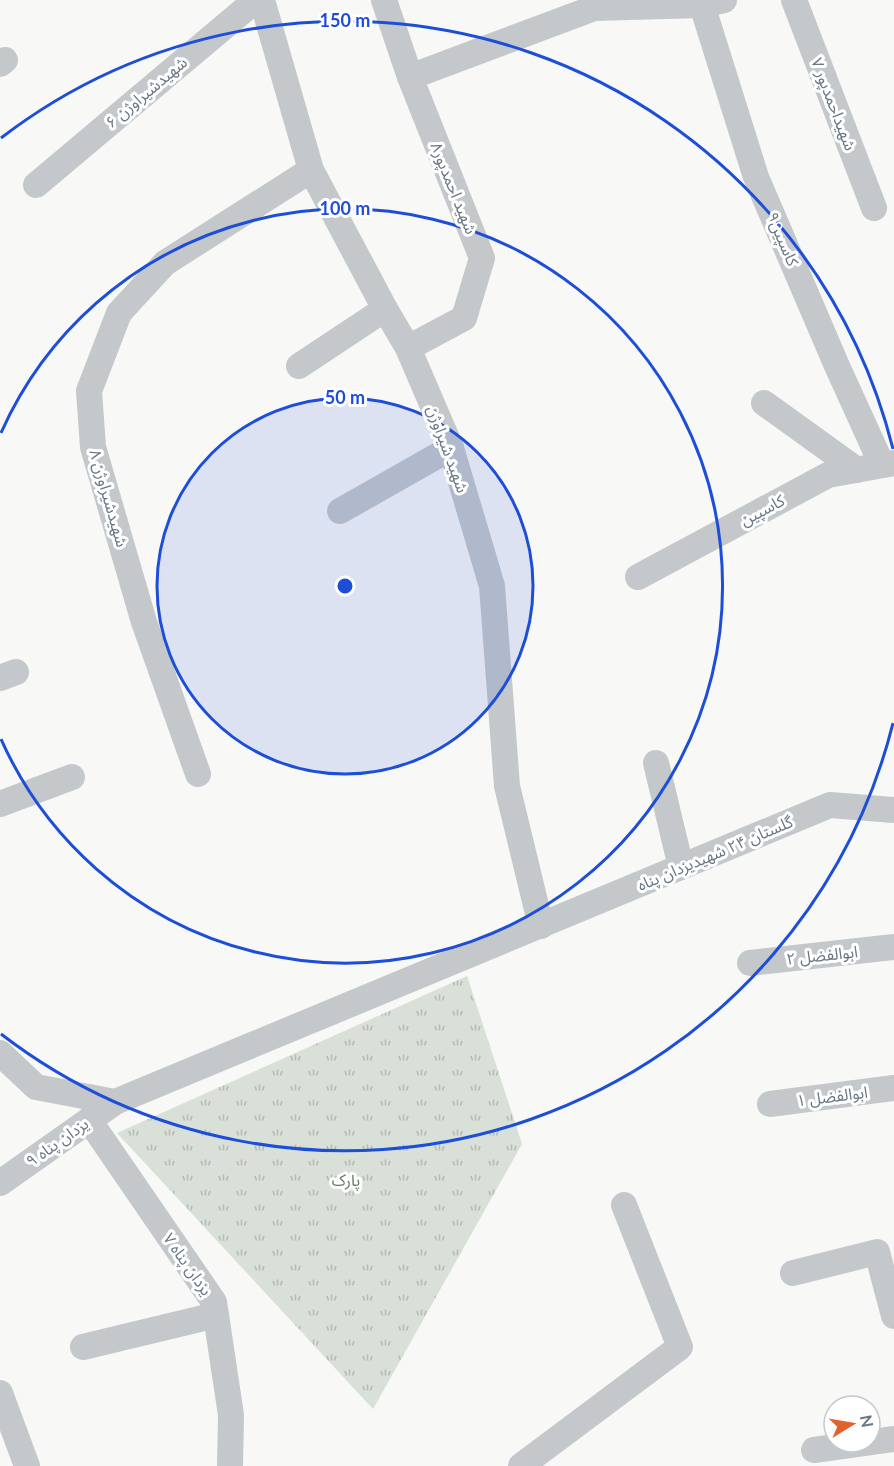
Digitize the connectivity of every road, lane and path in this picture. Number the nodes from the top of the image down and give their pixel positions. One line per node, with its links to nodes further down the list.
1 (256, 0): 8 (street, شهیدشیراوژن ۶)
2 (262, 0): 7 (street, شهید شیراوژن)
3 (384, 0): 6 (street, شهید احمدپور۸)
4 (794, 0): 9 (street, شهیداحمدپور ۷)
5 (713, 3): 6 (street); 15 (street, کاسپین۹)
6 (410, 77): 11 (street, شهید احمدپور۸)
7 (311, 170): 10 (street, شهید شیراوژن); 20 (street, شهیدشیراوژن ۸)
8 (36, 185)
9 (874, 208)
10 (385, 309): 11 (street, شهید شیراوژن); 12 (street)
11 (408, 348): 14 (street, شهید شیراوژن)
12 (299, 366)
13 (764, 403): 16 (street)
14 (451, 448): 17 (street); 25 (street, شهید شیراوژن)
15 (888, 464): 16 (street, کاسپین)
16 (857, 470): 18 (street, کاسپین)
17 (340, 511)
18 (638, 577)
19 (656, 763): 24 (street)
20 (198, 774)
21 (72, 777): 22 (street)
22 (0, 804)
23 (894, 810): 24 (street, گلستان ۲۴ شهیدیزدان پناه)
24 (681, 867): 25 (street, گلستان ۲۴ شهیدیزدان پناه)
25 (541, 926): 30 (street, گلستان ۲۴ شهیدیزدان پناه)
26 (894, 947): 27 (street, ابوالفضل ۲)
27 (750, 963)
28 (0, 1053): 30 (street)
29 (894, 1088): 31 (street, ابوالفضل ۱)
30 (115, 1102): 32 (street, یزدان پناه ۹)
31 (770, 1104)
32 (89, 1120): 33 (street, یزدان پناه ۹); 37 (street, یزدان پناه ۷)
33 (0, 1183)
34 (624, 1205): 45 (street)
35 (885, 1251): 36 (street); 38 (street)
36 (793, 1273)
37 (216, 1315): 39 (street); 44 (street, یزدان پناه ۷)
38 (894, 1317)
39 (83, 1347)
40 (0, 1393): 43 (street)
41 (894, 1439): 42 (street)
42 (814, 1450)
43 (27, 1466)
44 (230, 1466)
45 (521, 1466)

